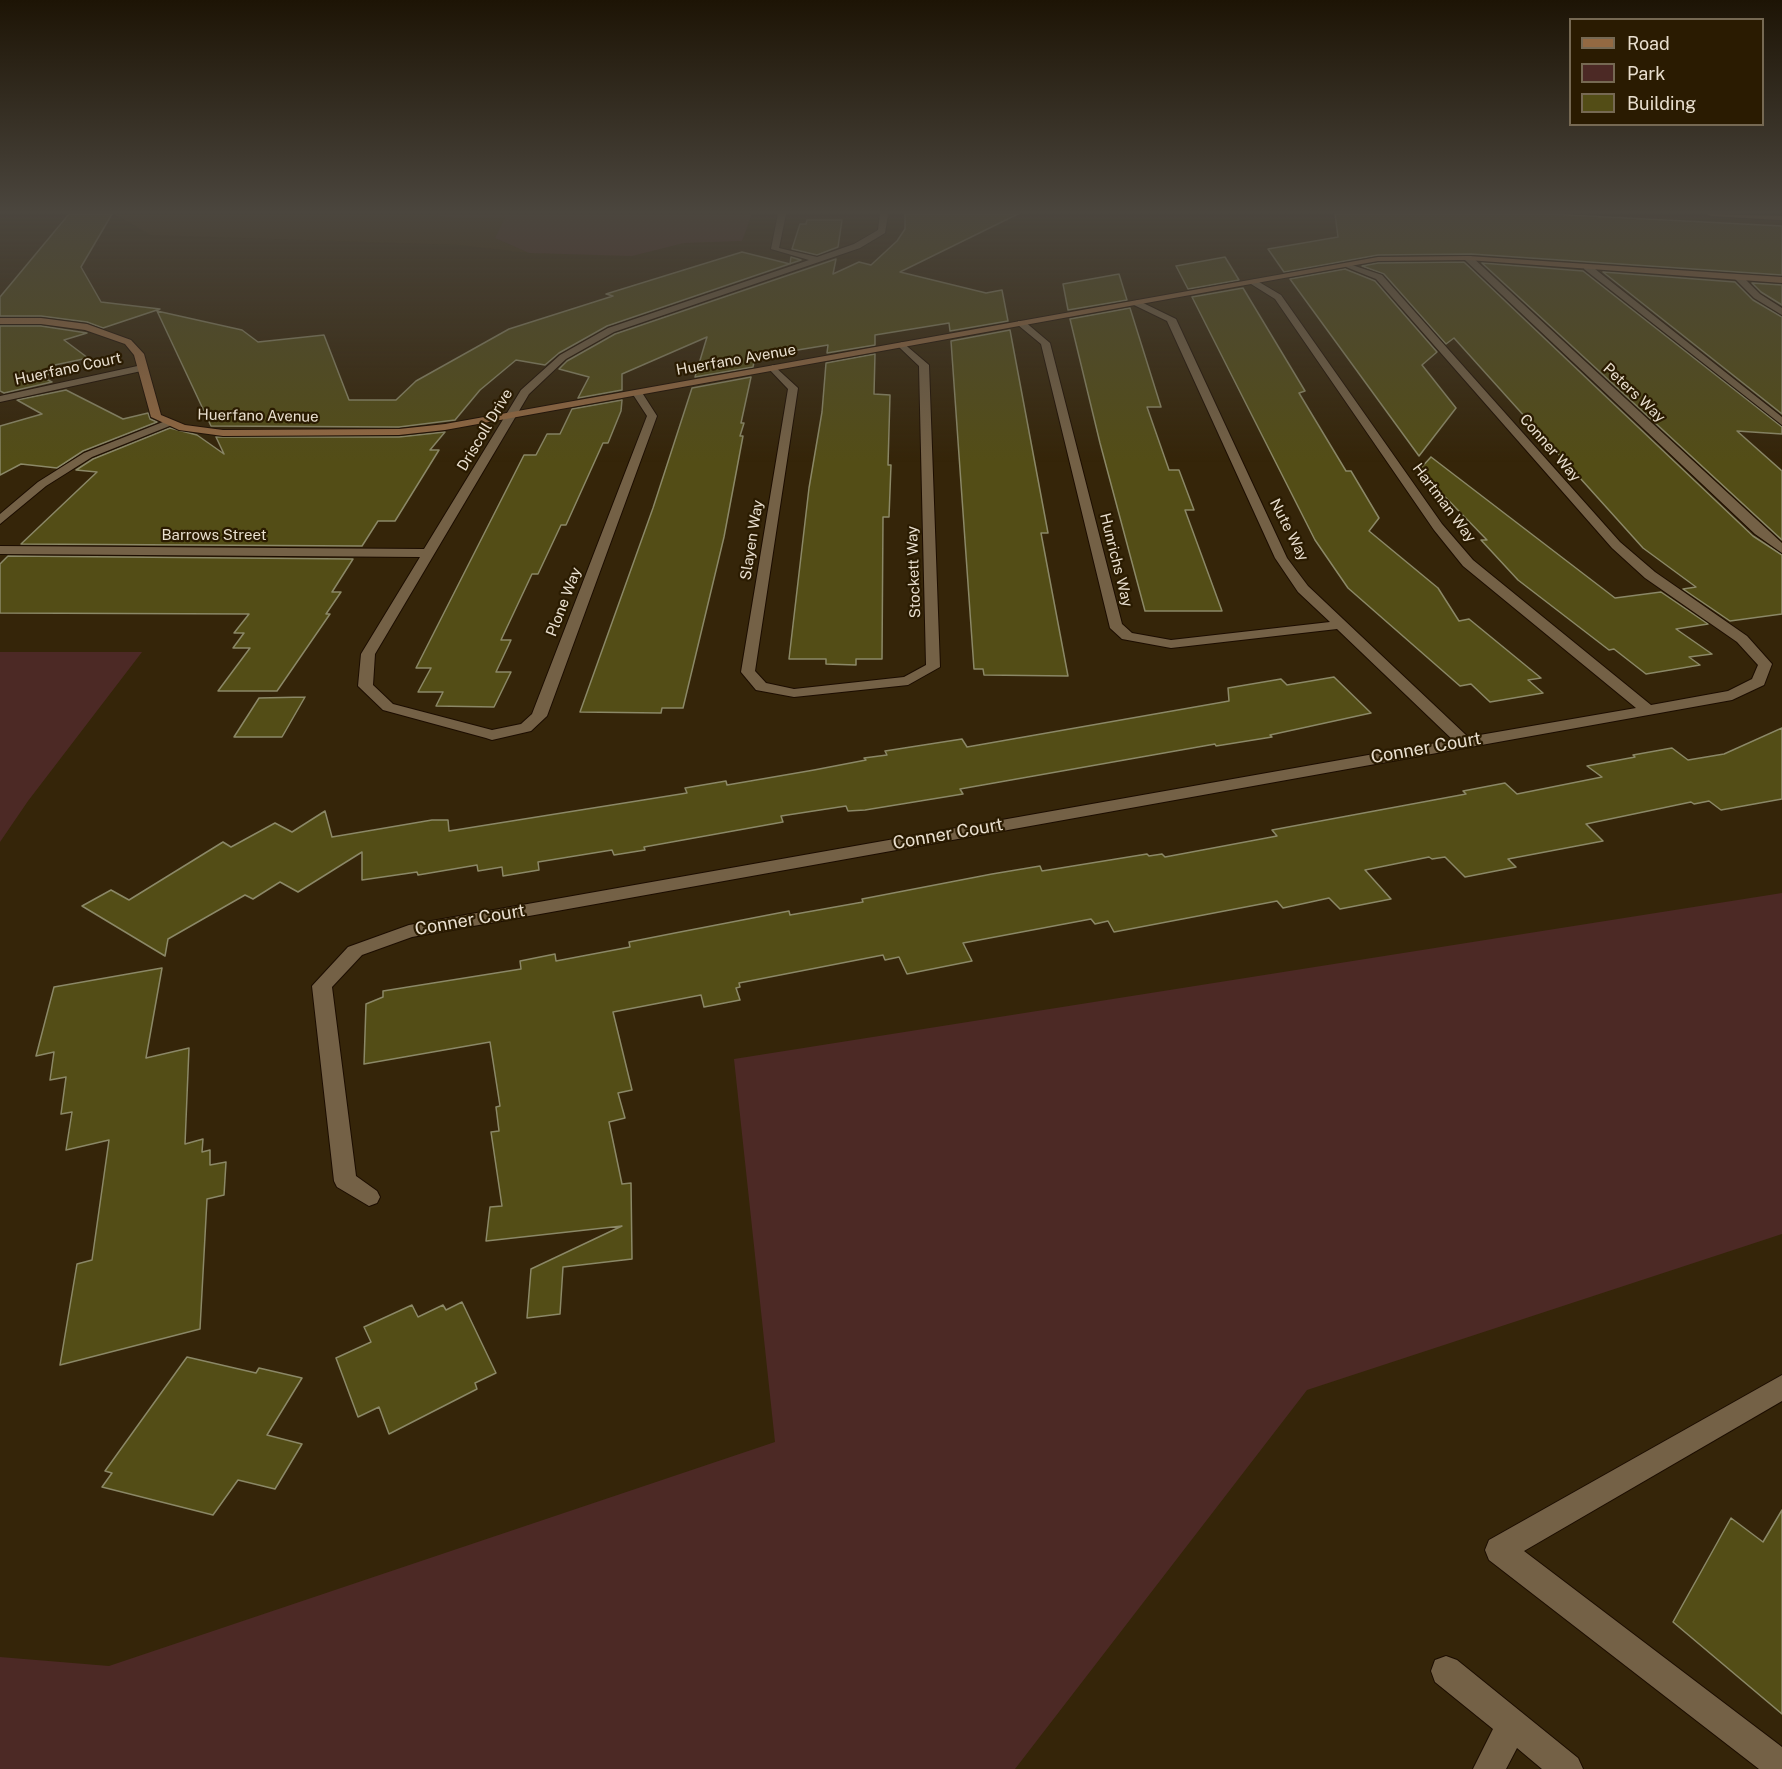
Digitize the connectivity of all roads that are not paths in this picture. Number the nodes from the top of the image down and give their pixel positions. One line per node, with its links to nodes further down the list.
1 (709, 297): 17 (street, Driscoll Drive)
2 (1173, 297): 8 (street, Huerfano Avenue)
3 (1277, 297): 27 (street, Hartman Way)
4 (1396, 297): 25 (street, Conner Way)
5 (1509, 297): 21 (street, Peters Way)
6 (1624, 297): 18 (street)
7 (1758, 297): 9 (street)
8 (1137, 303): 11 (street, Huerfano Avenue); 24 (street, Nute Way)
9 (1782, 312)
10 (0, 321): 13 (street)
11 (1022, 323): 12 (street, Huerfano Avenue); 24 (street, Hunrichs Way)
12 (902, 345): 14 (street, Huerfano Avenue); 26 (street, Stockett Way)
13 (142, 368): 16 (street, Huerfano Court); 19 (street)
14 (773, 368): 15 (street, Huerfano Avenue); 26 (street, Slayen Way)
15 (637, 393): 17 (street, Huerfano Avenue); 28 (street, Plone Way)
16 (0, 399)
17 (511, 415): 19 (street, Huerfano Avenue); 23 (street, Driscoll Drive)
18 (1782, 422)
19 (168, 423): 20 (street)
20 (0, 520)
21 (1782, 549)
22 (0, 550): 23 (street, Barrows Street)
23 (429, 553): 28 (street, Driscoll Drive)
24 (1339, 626): 29 (street, Nute Way)
25 (1742, 639): 27 (street, Conner Court)
26 (795, 693)
27 (1647, 709): 29 (street, Conner Court)
28 (429, 720)
29 (1463, 741): 30 (street, Conner Court)
30 (369, 1197)
31 (1782, 1387): 34 (street)
32 (1446, 1671): 33 (street)
33 (1512, 1725): 35 (street); 36 (street)
34 (1782, 1767)
35 (1489, 1769)
36 (1567, 1769)

